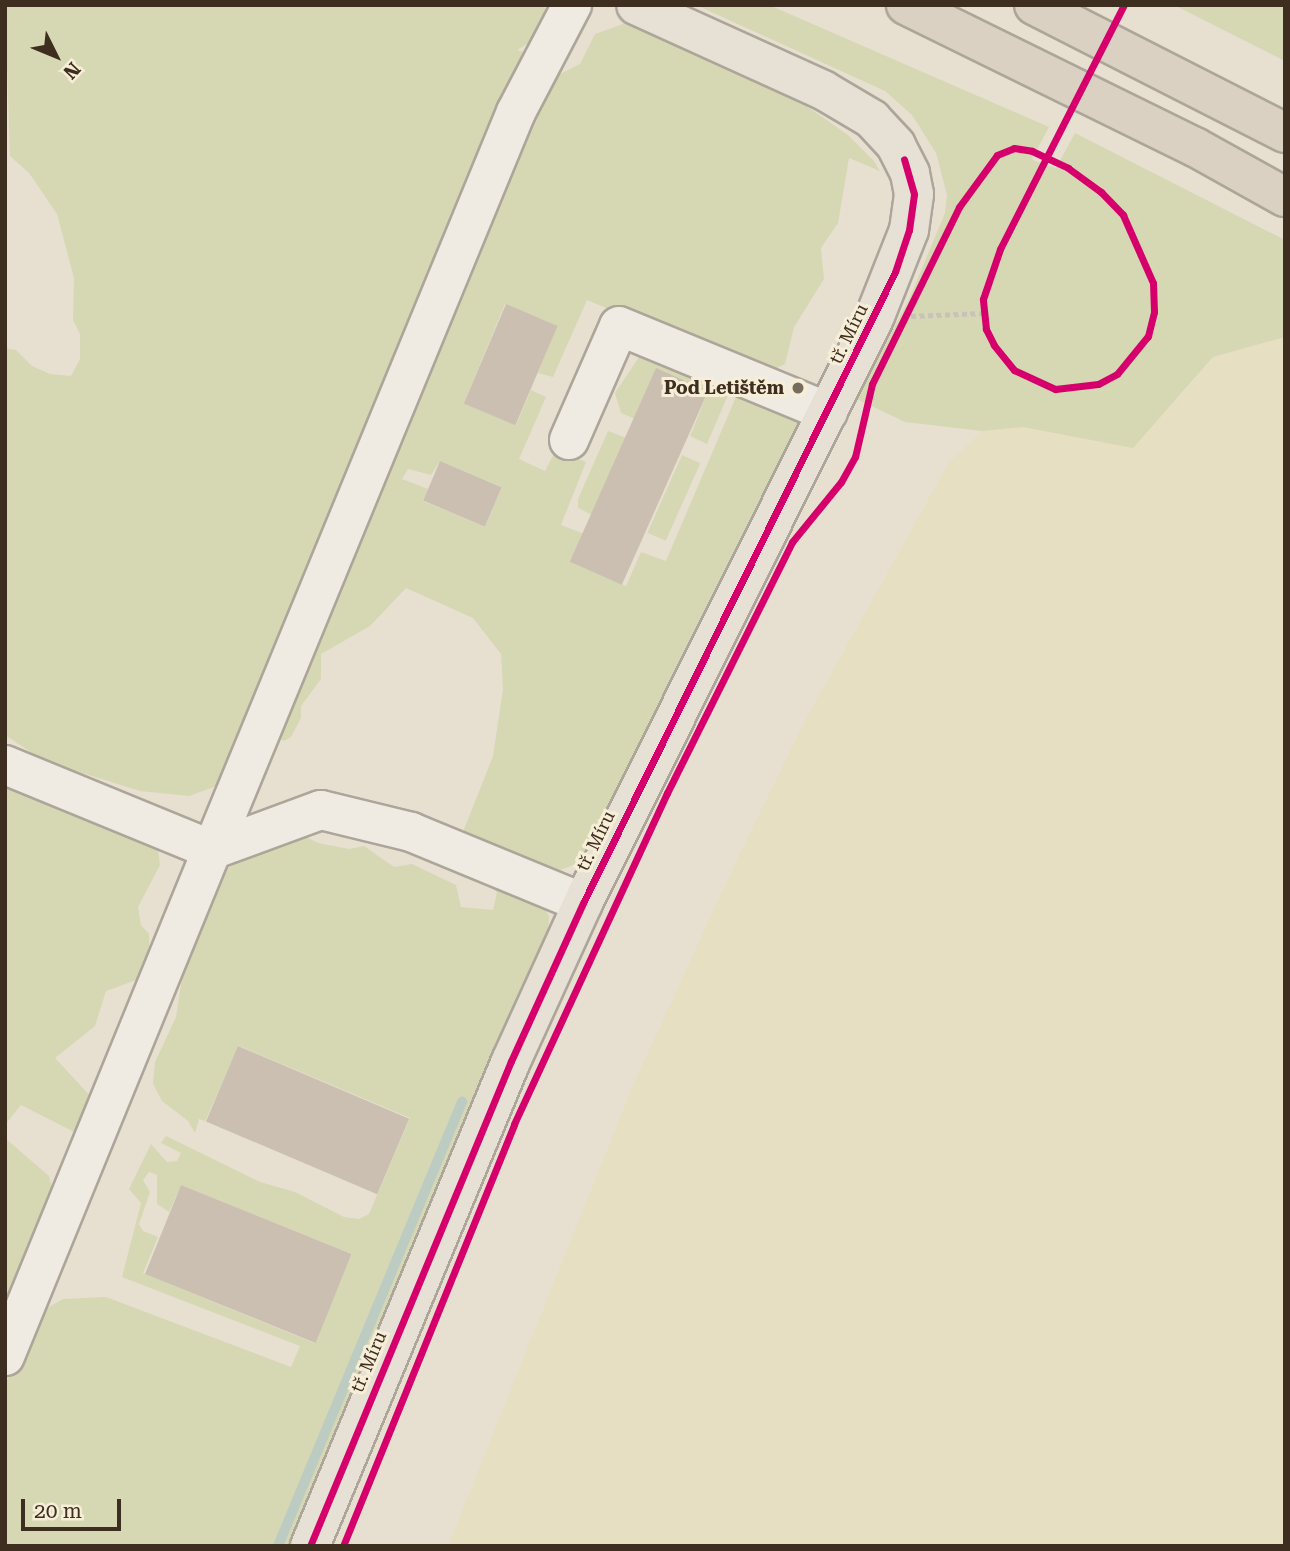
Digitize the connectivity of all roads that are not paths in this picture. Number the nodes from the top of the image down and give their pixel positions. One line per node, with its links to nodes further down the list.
1 (572, 5): 10 (lane)
2 (636, 5): 7 (main road, tř. Míru)
3 (905, 5): 6 (highway)
4 (1034, 5): 5 (highway)
5 (1285, 133)
6 (1285, 197)
7 (828, 412): 8 (lane); 11 (main road, tř. Míru)
8 (569, 440)
9 (5, 765): 10 (lane)
10 (212, 850): 11 (lane); 12 (lane)
11 (583, 903): 13 (main road, tř. Míru)
12 (5, 1356)
13 (310, 1546)

